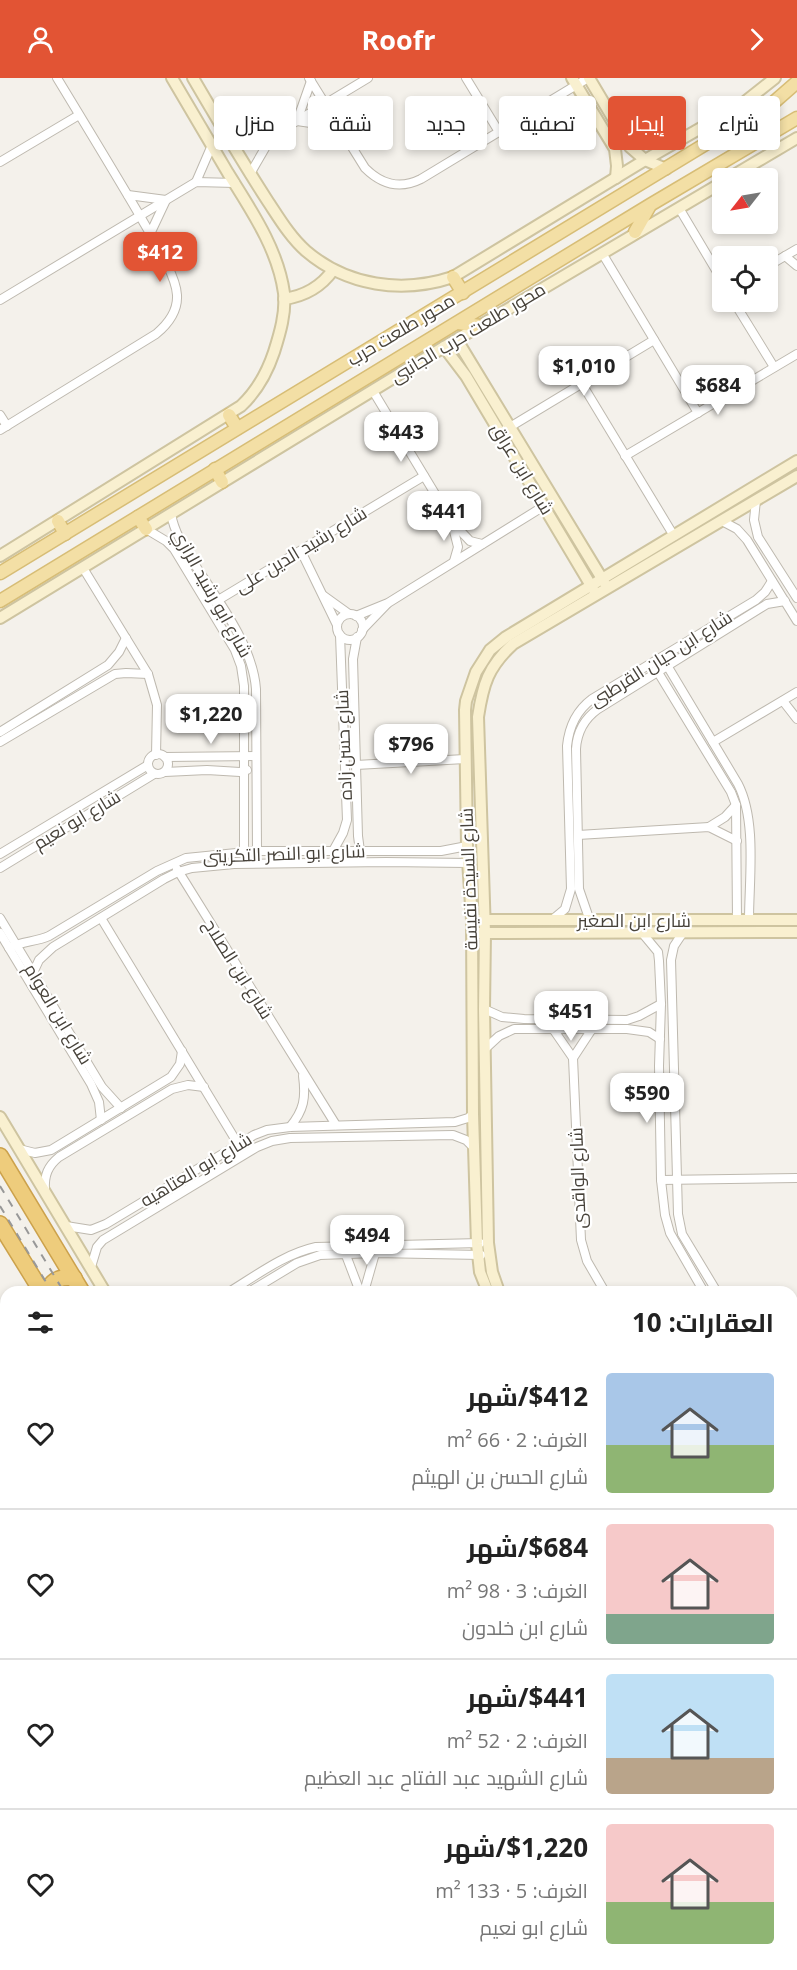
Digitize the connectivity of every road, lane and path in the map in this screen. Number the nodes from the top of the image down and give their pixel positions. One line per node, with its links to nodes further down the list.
1 (57, 78): 17 (street)
2 (172, 78): 24 (street)
3 (193, 78): 15 (street)
4 (368, 78): 12 (street)
5 (466, 78): 22 (street)
6 (589, 78): 9 (street); 30 (street)
7 (775, 78): 30 (street)
8 (310, 79): 11 (street); 19 (street)
9 (573, 81): 13 (street); 35 (street)
10 (797, 82): 14 (main road, محور طلعت حرب)
11 (320, 96)
12 (338, 96)
13 (551, 96)
14 (780, 97)
15 (214, 114)
16 (308, 114): 19 (street)
17 (79, 115): 31 (street); 39 (street)
18 (797, 118): 21 (main road, محور طلعت حرب)
19 (297, 121): 20 (street)
20 (308, 123)
21 (780, 128)
22 (499, 132): 28 (street)
23 (797, 138): 32 (street)
24 (212, 145): 36 (street); 37 (street)
25 (698, 149): 33 (main road, محور طلعت حرب)
26 (236, 150): 34 (street)
27 (264, 150): 34 (street)
28 (353, 150)
29 (742, 150): 41 (main road, محور طلعت حرب)
30 (645, 160): 33 (street); 35 (street)
31 (0, 162)
32 (746, 168)
33 (666, 169): 54 (main road, محور طلعت حرب)
34 (250, 174): 52 (street)
35 (616, 178): 53 (street)
36 (196, 182): 37 (street); 40 (street)
37 (235, 183): 55 (street)
38 (712, 188): 42 (street, محور طلعت حرب الجانبى)
39 (128, 195): 40 (street); 43 (street)
40 (166, 200): 43 (street); 45 (street)
41 (650, 205): 44 (main road); 58 (main road, محور طلعت حرب)
42 (679, 208): 44 (street, محور طلعت حرب الجانبى); 50 (street)
43 (139, 216): 45 (street); 56 (street)
44 (635, 232): 47 (street, محور طلعت حرب الجانبى)
45 (150, 234): 74 (street)
46 (797, 249): 48 (street)
47 (602, 253): 59 (street, محور طلعت حرب الجانبى); 61 (street)
48 (785, 256): 49 (street); 51 (street)
49 (778, 260)
50 (712, 264)
51 (797, 266)
52 (333, 270): 53 (street); 55 (street)
53 (453, 277): 54 (main road)
54 (463, 293): 63 (main road, محور طلعت حرب)
55 (284, 299): 73 (street)
56 (0, 300)
57 (740, 312): 65 (street)
58 (458, 323): 59 (main road); 67 (main road, محور طلعت حرب)
59 (480, 326): 60 (street, محور طلعت حرب الجانبى)
60 (457, 340): 62 (street, محور طلعت حرب الجانبى); 76 (street, شارع ابن عراق)
61 (654, 340): 68 (street); 71 (street)
62 (444, 347): 70 (street, محور طلعت حرب الجانبى); 76 (street, شارع ابن عراق)
63 (365, 352): 66 (main road, محور طلعت حرب); 67 (main road)
64 (797, 354): 65 (street)
65 (774, 367): 71 (street)
66 (337, 368): 69 (main road); 75 (main road, محور طلعت حرب)
67 (376, 372): 69 (main road, محور طلعت حرب)
68 (582, 384): 76 (street); 77 (street)
69 (350, 387): 79 (main road, محور طلعت حرب)
70 (373, 391): 80 (street); 82 (street, محور طلعت حرب الجانبى)
71 (698, 413): 77 (street)
72 (0, 415): 74 (street)
73 (229, 415): 75 (main road); 87 (street)
74 (3, 428)
75 (237, 428): 91 (main road, محور طلعت حرب)
76 (504, 430): 84 (street, شارع ابن عراق); 100 (street, شارع ابن عراق)
77 (625, 456): 92 (street)
78 (797, 461): 92 (street, شارع السيدة نفيسة)
79 (215, 470): 82 (main road); 86 (main road, محور طلعت حرب)
80 (424, 476): 89 (street); 94 (street, شارع رشيد الدين على)
81 (797, 476): 83 (street, شارع السيدة نفيسة)
82 (222, 482): 85 (street, محور طلعت حرب الجانبى)
83 (756, 500): 88 (street, شارع السيدة نفيسة); 103 (street)
84 (544, 506): 93 (street); 101 (street, شارع ابن عراق)
85 (171, 514): 90 (street, محور طلعت حرب الجانبى); 104 (street, شارع ابو رشيد الرازي)
86 (138, 517): 90 (main road); 105 (main road, محور طلعت حرب)
87 (58, 521): 91 (main road); 95 (street)
88 (722, 521): 99 (street); 100 (street, شارع السيدة نفيسة)
89 (452, 522): 93 (street); 96 (street)
90 (146, 529): 97 (street, محور طلعت حرب الجانبى); 108 (street, شارع ابو رشيد الرازي)
91 (65, 534): 98 (main road, محور طلعت حرب)
92 (674, 536): 100 (street, شارع السيدة نفيسة)
93 (482, 544): 96 (street)
94 (301, 551): 102 (street); 104 (street, شارع رشيد الدين على)
95 (0, 556)
96 (453, 562): 107 (street)
97 (83, 568): 110 (street, محور طلعت حرب الجانبى); 115 (street)
98 (0, 573)
99 (772, 581): 106 (street); 116 (street, شارع ابن حيان القرطبى)
100 (605, 583): 101 (street, شارع السيدة نفيسة)
101 (593, 589): 131 (street, شارع السيدة نفيسة); 159 (street, شارع السيدة نفيسة)
102 (324, 596): 109 (street); 112 (street)
103 (797, 598)
104 (218, 600): 108 (street, شارع رشيد الدين على); 129 (street, شارع ابو رشيد الرازي)
105 (0, 601)
106 (785, 601): 111 (street); 118 (street, شارع ابن حيان القرطبى)
107 (388, 603): 109 (street); 113 (street)
108 (209, 606): 128 (street, شارع ابو رشيد الرازي)
109 (352, 615): 112 (street); 113 (street)
110 (0, 618)
111 (797, 621)
112 (337, 625): 114 (street)
113 (359, 634): 114 (street); 133 (street, شارع حسن زاده)
114 (340, 635): 146 (street, شارع حسن زاده)
115 (126, 638): 120 (street); 124 (street)
116 (662, 657): 117 (street, شارع ابن حيان القرطبى); 118 (street)
117 (652, 662): 119 (street); 154 (street, شارع ابن حيان القرطبى)
118 (667, 666): 119 (street, شارع ابن حيان القرطبى); 126 (street)
119 (658, 672): 138 (street); 142 (street, شارع ابن حيان القرطبى)
120 (148, 674): 125 (street); 127 (street)
121 (797, 693): 122 (street)
122 (783, 701): 123 (street); 126 (street)
123 (797, 719)
124 (0, 732)
125 (0, 741)
126 (713, 742): 141 (street)
127 (156, 755): 130 (street); 132 (street)
128 (244, 756): 129 (street); 130 (street); 135 (street, شارع ابو رشيد الرازي)
129 (256, 756): 134 (street, شارع ابو رشيد الرازي)
130 (165, 757): 136 (street)
131 (465, 759): 133 (street); 144 (street, شارع السيدة نفيسة)
132 (148, 765): 137 (street); 149 (street, شارع ابو نعيم)
133 (356, 765): 147 (street, شارع حسن زاده)
134 (256, 769): 135 (street); 145 (street, شارع ابو رشيد الرازي)
135 (245, 771): 136 (street); 148 (street, شارع ابو رشيد الرازي)
136 (165, 772): 137 (street)
137 (154, 774): 152 (street, شارع ابو نعيم)
138 (736, 805): 139 (street); 140 (street)
139 (709, 827): 142 (street); 143 (street)
140 (737, 830): 141 (street); 143 (street)
141 (750, 830): 163 (street)
142 (578, 835): 154 (street, شارع ابن حيان القرطبى)
143 (737, 841): 162 (street)
144 (467, 846): 147 (street, شارع ابو النصر التكريتى); 151 (street, شارع السيدة نفيسة)
145 (257, 851): 146 (street, شارع ابو النصر التكريتى); 148 (street, شارع ابو النصر التكريتى)
146 (333, 851): 147 (street, شارع ابو النصر التكريتى)
147 (360, 851)
148 (244, 852): 150 (street, شارع ابو النصر التكريتى)
149 (0, 854)
150 (173, 863): 153 (street, شارع ابن الصلاح); 170 (street, شارع ابو النصر التكريتى)
151 (467, 863): 153 (street, شارع ابو النصر التكريتى); 157 (street, شارع السيدة نفيسة)
152 (0, 868)
153 (178, 872): 156 (street, شارع ابو النصر التكريتى); 184 (street, شارع ابن الصلاح)
154 (575, 889): 160 (street, شارع ابن حيان القرطبى); 161 (street, شارع ابن حيان القرطبى)
155 (0, 918): 170 (street, شارع ابن العوام)
156 (101, 918): 171 (street, شارع ابو النصر التكريتى); 182 (street)
157 (472, 920): 159 (street, شارع ابن الصغير); 166 (street, شارع السيدة نفيسة)
158 (797, 920): 163 (street, شارع ابن الصغير)
159 (484, 921): 160 (street, شارع ابن الصغير); 167 (street, شارع السيدة نفيسة)
160 (551, 921): 161 (street, شارع ابن الصغير)
161 (590, 921): 162 (street, شارع ابن الصغير)
162 (737, 921): 163 (street, شارع ابن الصغير)
163 (748, 921)
164 (797, 932): 169 (street, شارع ابن الصغير)
165 (0, 933): 170 (street, شارع ابن العوام)
166 (472, 933): 167 (street, شارع ابن الصغير); 187 (street, شارع السيدة نفيسة)
167 (485, 933): 168 (street, شارع ابن الصغير); 173 (street, شارع السيدة نفيسة)
168 (643, 934): 169 (street, شارع ابن الصغير); 172 (street)
169 (682, 934): 198 (street)
170 (13, 946): 171 (street, شارع ابن العوام); 189 (street, شارع ابن العوام)
171 (33, 973): 186 (street, شارع ابن العوام)
172 (661, 1004): 175 (street); 180 (street)
173 (484, 1009): 174 (street); 181 (street, شارع السيدة نفيسة)
174 (524, 1019): 175 (street); 176 (street)
175 (627, 1020): 179 (street)
176 (524, 1029): 177 (street); 181 (street)
177 (553, 1029): 178 (street); 183 (street)
178 (592, 1029): 179 (street); 183 (street)
179 (627, 1029): 180 (street)
180 (660, 1039): 197 (street)
181 (486, 1047): 205 (street, شارع السيدة نفيسة)
182 (182, 1052): 185 (street); 186 (street)
183 (573, 1058): 220 (street, شارع الواقدى)
184 (303, 1075): 190 (street, شارع ابن الصلاح); 191 (street)
185 (204, 1087): 192 (street); 199 (street)
186 (121, 1108): 189 (street)
187 (473, 1114): 190 (street, شارع ابو العتاهيه); 194 (street, شارع السيدة نفيسة)
188 (0, 1117): 193 (street)
189 (101, 1120): 193 (street)
190 (336, 1125): 191 (street, شارع ابو العتاهيه)
191 (290, 1127): 192 (street, شارع ابو العتاهيه)
192 (238, 1144): 201 (street, شارع ابو العتاهيه)
193 (19, 1149): 199 (street)
194 (474, 1149): 205 (street, شارع السيدة نفيسة); 208 (street, شارع ابو العتاهيه)
195 (0, 1156): 209 (highway)
196 (797, 1178): 198 (street)
197 (661, 1180): 198 (street); 221 (street)
198 (677, 1180): 222 (street)
199 (45, 1191): 201 (street)
200 (0, 1224): 210 (highway)
201 (66, 1226): 208 (street)
202 (343, 1245): 203 (street); 204 (street); 206 (street)
203 (305, 1249): 207 (street); 214 (street)
204 (376, 1249): 205 (street); 206 (street); 217 (street)
205 (483, 1249): 218 (street, شارع السيدة نفيسة); 219 (street, شارع السيدة نفيسة)
206 (345, 1254): 207 (street); 216 (street)
207 (308, 1258): 215 (street)
208 (91, 1267): 213 (street)
209 (74, 1278): 211 (highway); 212 (highway)
210 (40, 1286)
211 (49, 1286)
212 (79, 1286)
213 (102, 1286)
214 (239, 1286)
215 (259, 1286)
216 (359, 1286)
217 (364, 1286)
218 (485, 1286)
219 (496, 1286)
220 (602, 1286)
221 (701, 1286)
222 (714, 1286)

